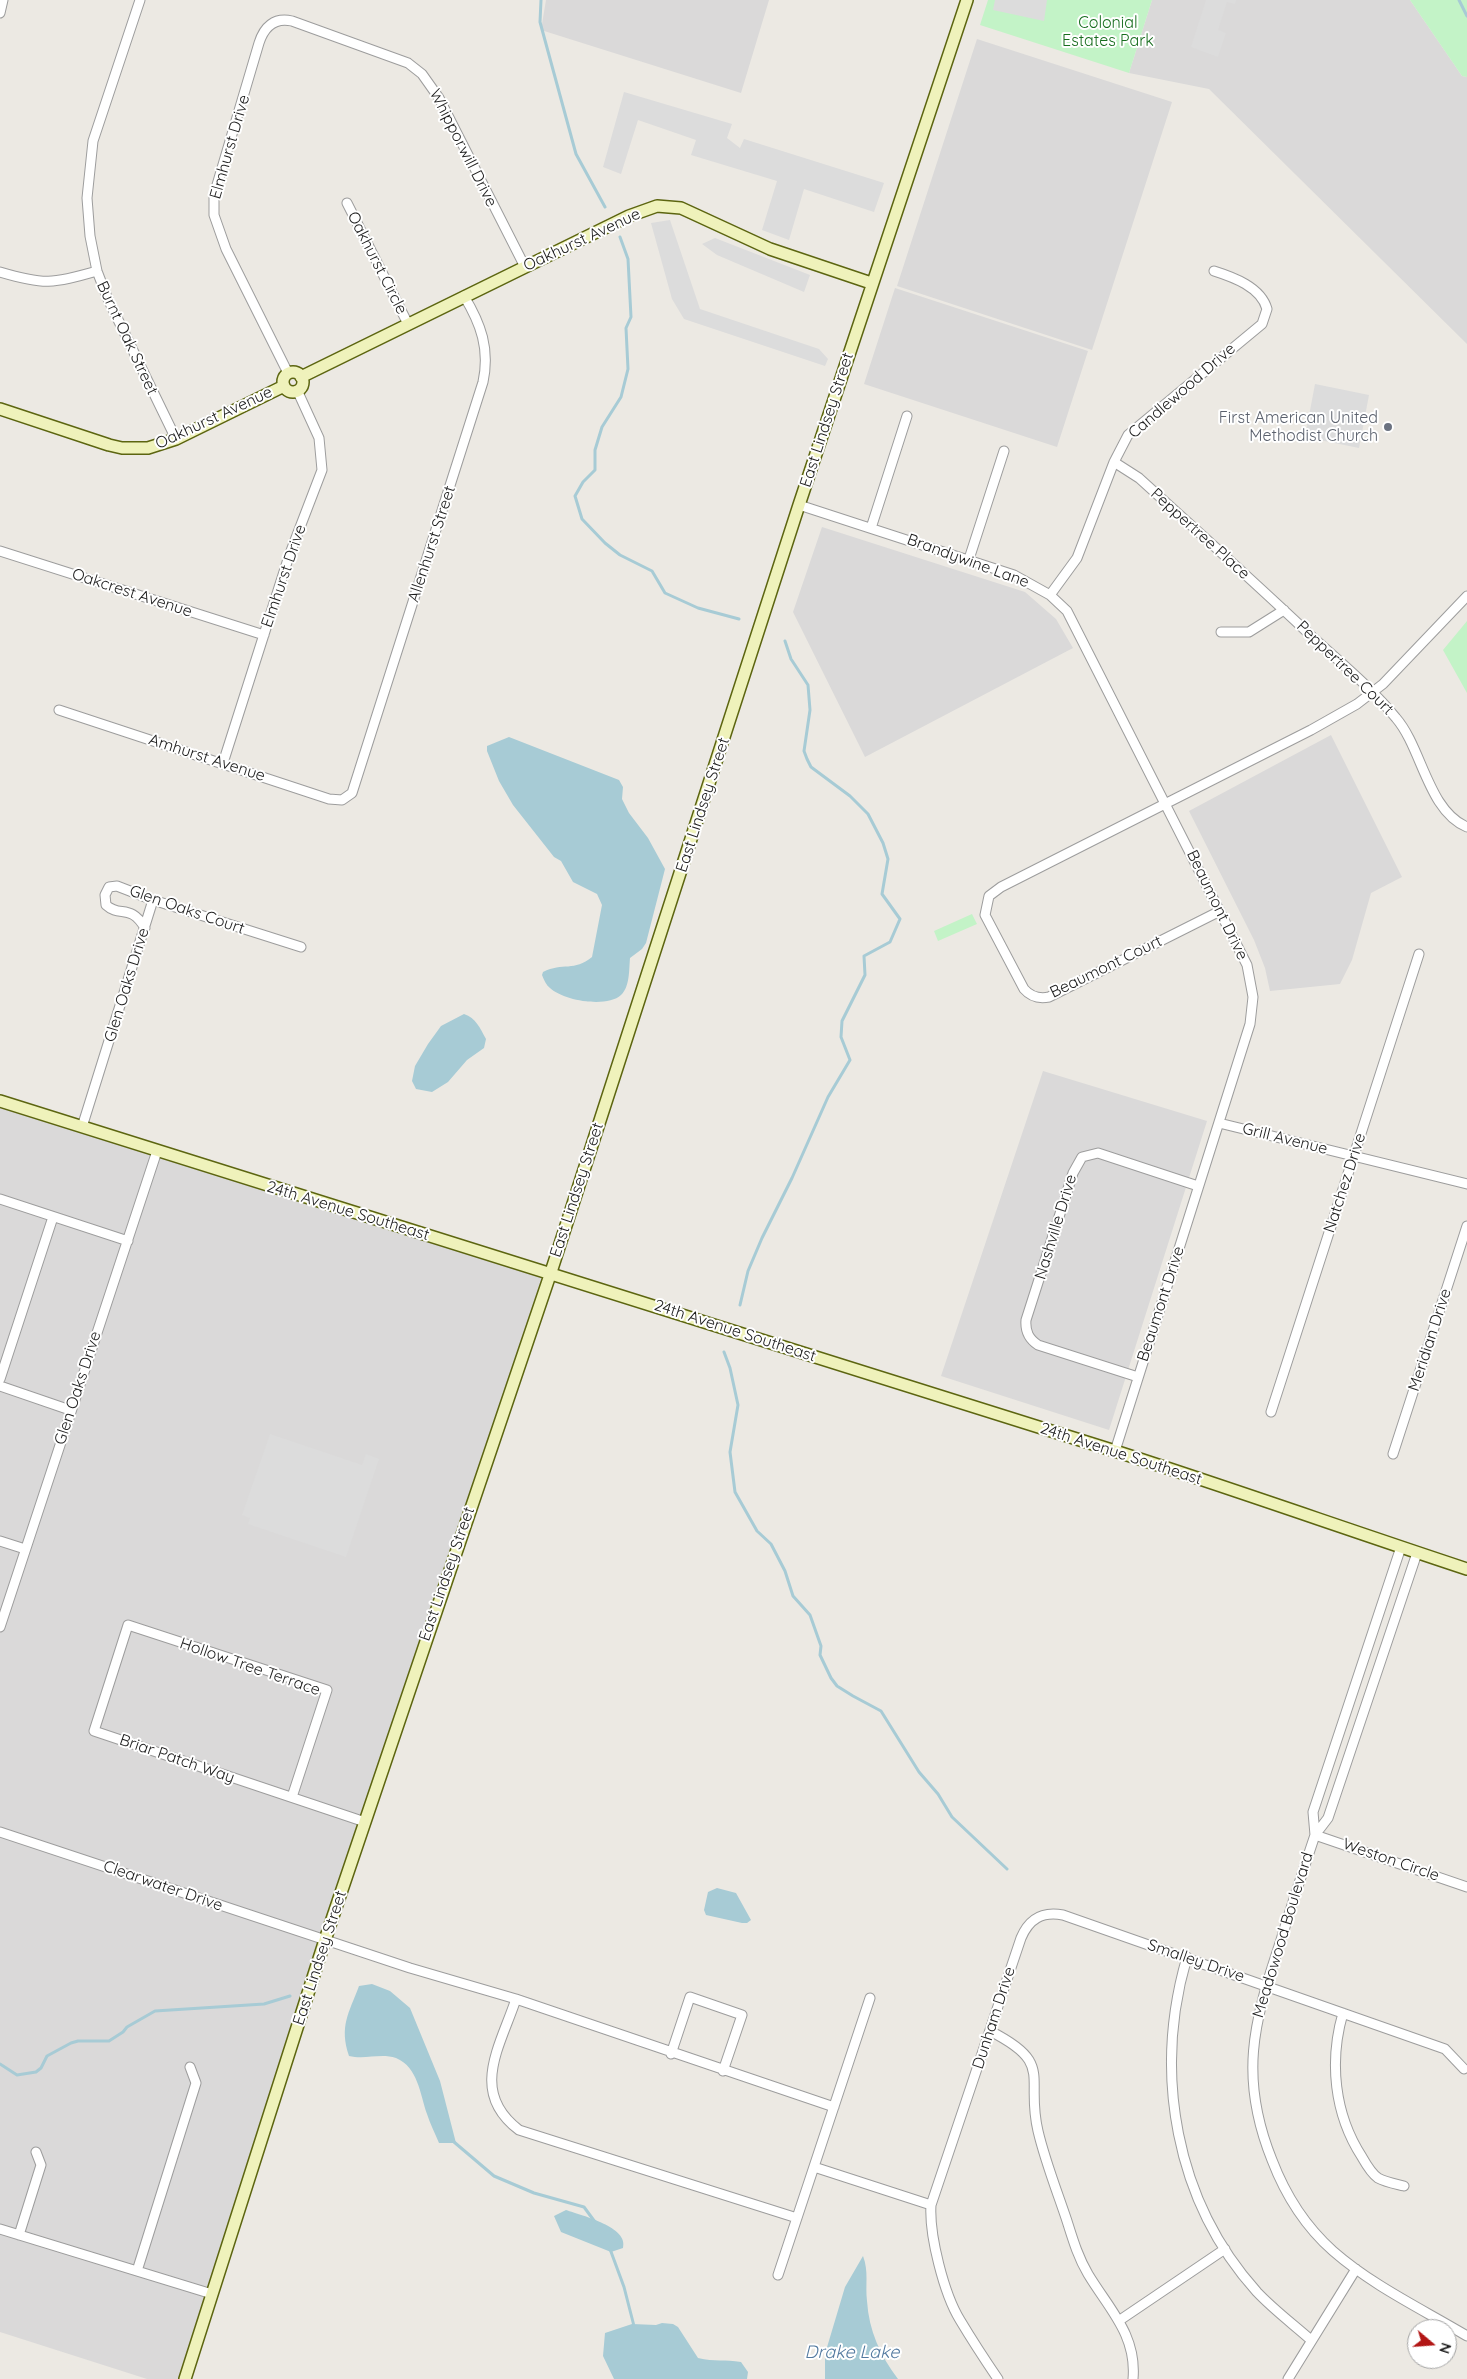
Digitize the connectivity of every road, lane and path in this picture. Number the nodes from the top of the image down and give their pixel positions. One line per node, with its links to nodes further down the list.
1 (3, 0): 4 (street)
2 (140, 0): 8 (street, Burnt Oak Street)
3 (967, 0): 11 (street, East Lindsey Street)
4 (0, 14)
5 (266, 28): 7 (street, Whipporwill Drive); 14 (street, Elmhurst Drive)
6 (347, 203): 13 (street, Oakhurst Circle)
7 (525, 267): 11 (street, Oakhurst Avenue); 12 (street, Oakhurst Avenue)
8 (97, 271): 10 (street); 20 (street, Burnt Oak Street)
9 (1214, 271): 22 (street, Candlewood Drive)
10 (0, 272)
11 (872, 283): 23 (street, East Lindsey Street)
12 (464, 296): 13 (street, Oakhurst Avenue); 35 (street, Allenhurst Street)
13 (408, 324): 15 (street, Oakhurst Avenue)
14 (288, 373): 15 (street); 16 (street)
15 (301, 377): 17 (street)
16 (284, 386): 17 (street); 20 (street, Oakhurst Avenue)
17 (297, 390): 31 (street, Elmhurst Drive)
18 (0, 409): 20 (street, Oakhurst Avenue)
19 (907, 416): 24 (street)
20 (176, 439)
21 (1004, 451): 26 (street)
22 (1114, 462): 27 (street, Candlewood Drive); 29 (street, Peppertree Place)
23 (799, 505): 24 (street, Brandywine Lane); 54 (street, East Lindsey Street)
24 (871, 528): 26 (street, Brandywine Lane)
25 (0, 551): 31 (street, Oakcrest Avenue)
26 (969, 559): 27 (street, Brandywine Lane)
27 (1050, 595): 36 (street, Brandywine Lane)
28 (1467, 596): 32 (street)
29 (1284, 610): 30 (street); 32 (street, Peppertree Court)
30 (1221, 632)
31 (264, 635): 34 (street, Elmhurst Drive)
32 (1372, 692): 36 (street); 37 (street, Peppertree Court)
33 (59, 710): 34 (street, Amhurst Avenue)
34 (223, 763): 35 (street, Amhurst Avenue)
35 (352, 793)
36 (1166, 802): 39 (street, Beaumont Drive); 39 (street, Beaumont Court)
37 (1467, 827)
38 (154, 900): 40 (street, Glen Oaks Drive); 40 (street, Glen Oaks Court); 41 (street, Glen Oaks Court)
39 (1220, 911): 44 (street, Beaumont Drive)
40 (145, 928): 45 (street, Glen Oaks Drive)
41 (301, 947)
42 (1419, 954): 47 (street, Natchez Drive)
43 (0, 1102): 45 (street, 24th Avenue Southeast)
44 (1219, 1123): 47 (street, Grill Avenue); 49 (street, Beaumont Drive)
45 (82, 1127): 46 (street, 24th Avenue Southeast)
46 (157, 1151): 53 (street, Glen Oaks Drive); 54 (street, 24th Avenue Southeast)
47 (1354, 1156): 48 (street, Grill Avenue); 59 (street, Natchez Drive)
48 (1467, 1184)
49 (1198, 1186): 55 (street, Beaumont Drive); 55 (street, Nashville Drive)
50 (0, 1199): 51 (street)
51 (54, 1217): 53 (street); 56 (street)
52 (1467, 1226): 61 (street, Meridian Drive)
53 (128, 1241): 58 (street, Glen Oaks Drive)
54 (551, 1272): 60 (street, 24th Avenue Southeast); 70 (street, East Lindsey Street)
55 (1138, 1377): 60 (street, Beaumont Drive)
56 (0, 1379)
57 (0, 1386): 58 (street)
58 (70, 1410): 64 (street, Glen Oaks Drive)
59 (1271, 1412)
60 (1115, 1451): 63 (street, 24th Avenue Southeast)
61 (1393, 1454)
62 (0, 1541): 64 (street)
63 (1401, 1547): 65 (street, 24th Avenue Southeast); 72 (street, Meadowood Boulevard)
64 (25, 1549): 68 (street, Glen Oaks Drive)
65 (1417, 1553): 66 (street, 24th Avenue Southeast); 72 (street, Meadowood Boulevard)
66 (1467, 1569)
67 (128, 1625): 69 (street, Briar Patch Way); 69 (street, Hollow Tree Terrace)
68 (0, 1626)
69 (292, 1797): 70 (street, Briar Patch Way)
70 (365, 1822): 75 (street, East Lindsey Street)
71 (0, 1832): 75 (street, Clearwater Drive)
72 (1315, 1835): 73 (street, Weston Circle); 77 (street, Meadowood Boulevard)
73 (1467, 1887)
74 (1033, 1920): 76 (street, Smalley Drive); 81 (street, Dunham Drive)
75 (326, 1940): 79 (street, Clearwater Drive); 98 (street, East Lindsey Street)
76 (1187, 1957): 77 (street, Smalley Drive); 94 (street)
77 (1266, 1985): 80 (street, Smalley Drive); 95 (street, Meadowood Boulevard)
78 (870, 1998): 86 (street)
79 (516, 2000): 82 (street, Clearwater Drive); 91 (street)
80 (1343, 2013): 84 (street, Smalley Drive); 89 (street)
81 (990, 2031): 90 (street, Dunham Drive); 99 (street)
82 (671, 2054): 85 (street, Clearwater Drive); 85 (street)
83 (190, 2067): 96 (street)
84 (1464, 2070)
85 (723, 2071): 86 (street, Clearwater Drive)
86 (834, 2107): 88 (street)
87 (36, 2152): 93 (street)
88 (814, 2167): 90 (street); 91 (street)
89 (1404, 2186)
90 (931, 2204): 103 (street)
91 (797, 2218): 97 (street)
92 (0, 2229): 93 (street)
93 (19, 2235): 96 (street)
94 (1225, 2249): 99 (street); 101 (street)
95 (1356, 2269): 100 (street, Meadowood Boulevard); 101 (street)
96 (136, 2271): 98 (street)
97 (778, 2275)
98 (212, 2294): 102 (street, East Lindsey Street)
99 (1120, 2320): 104 (street)
100 (1467, 2336)
101 (1311, 2340): 105 (street)
102 (184, 2379)
103 (998, 2379)
104 (1133, 2379)
105 (1288, 2379)

